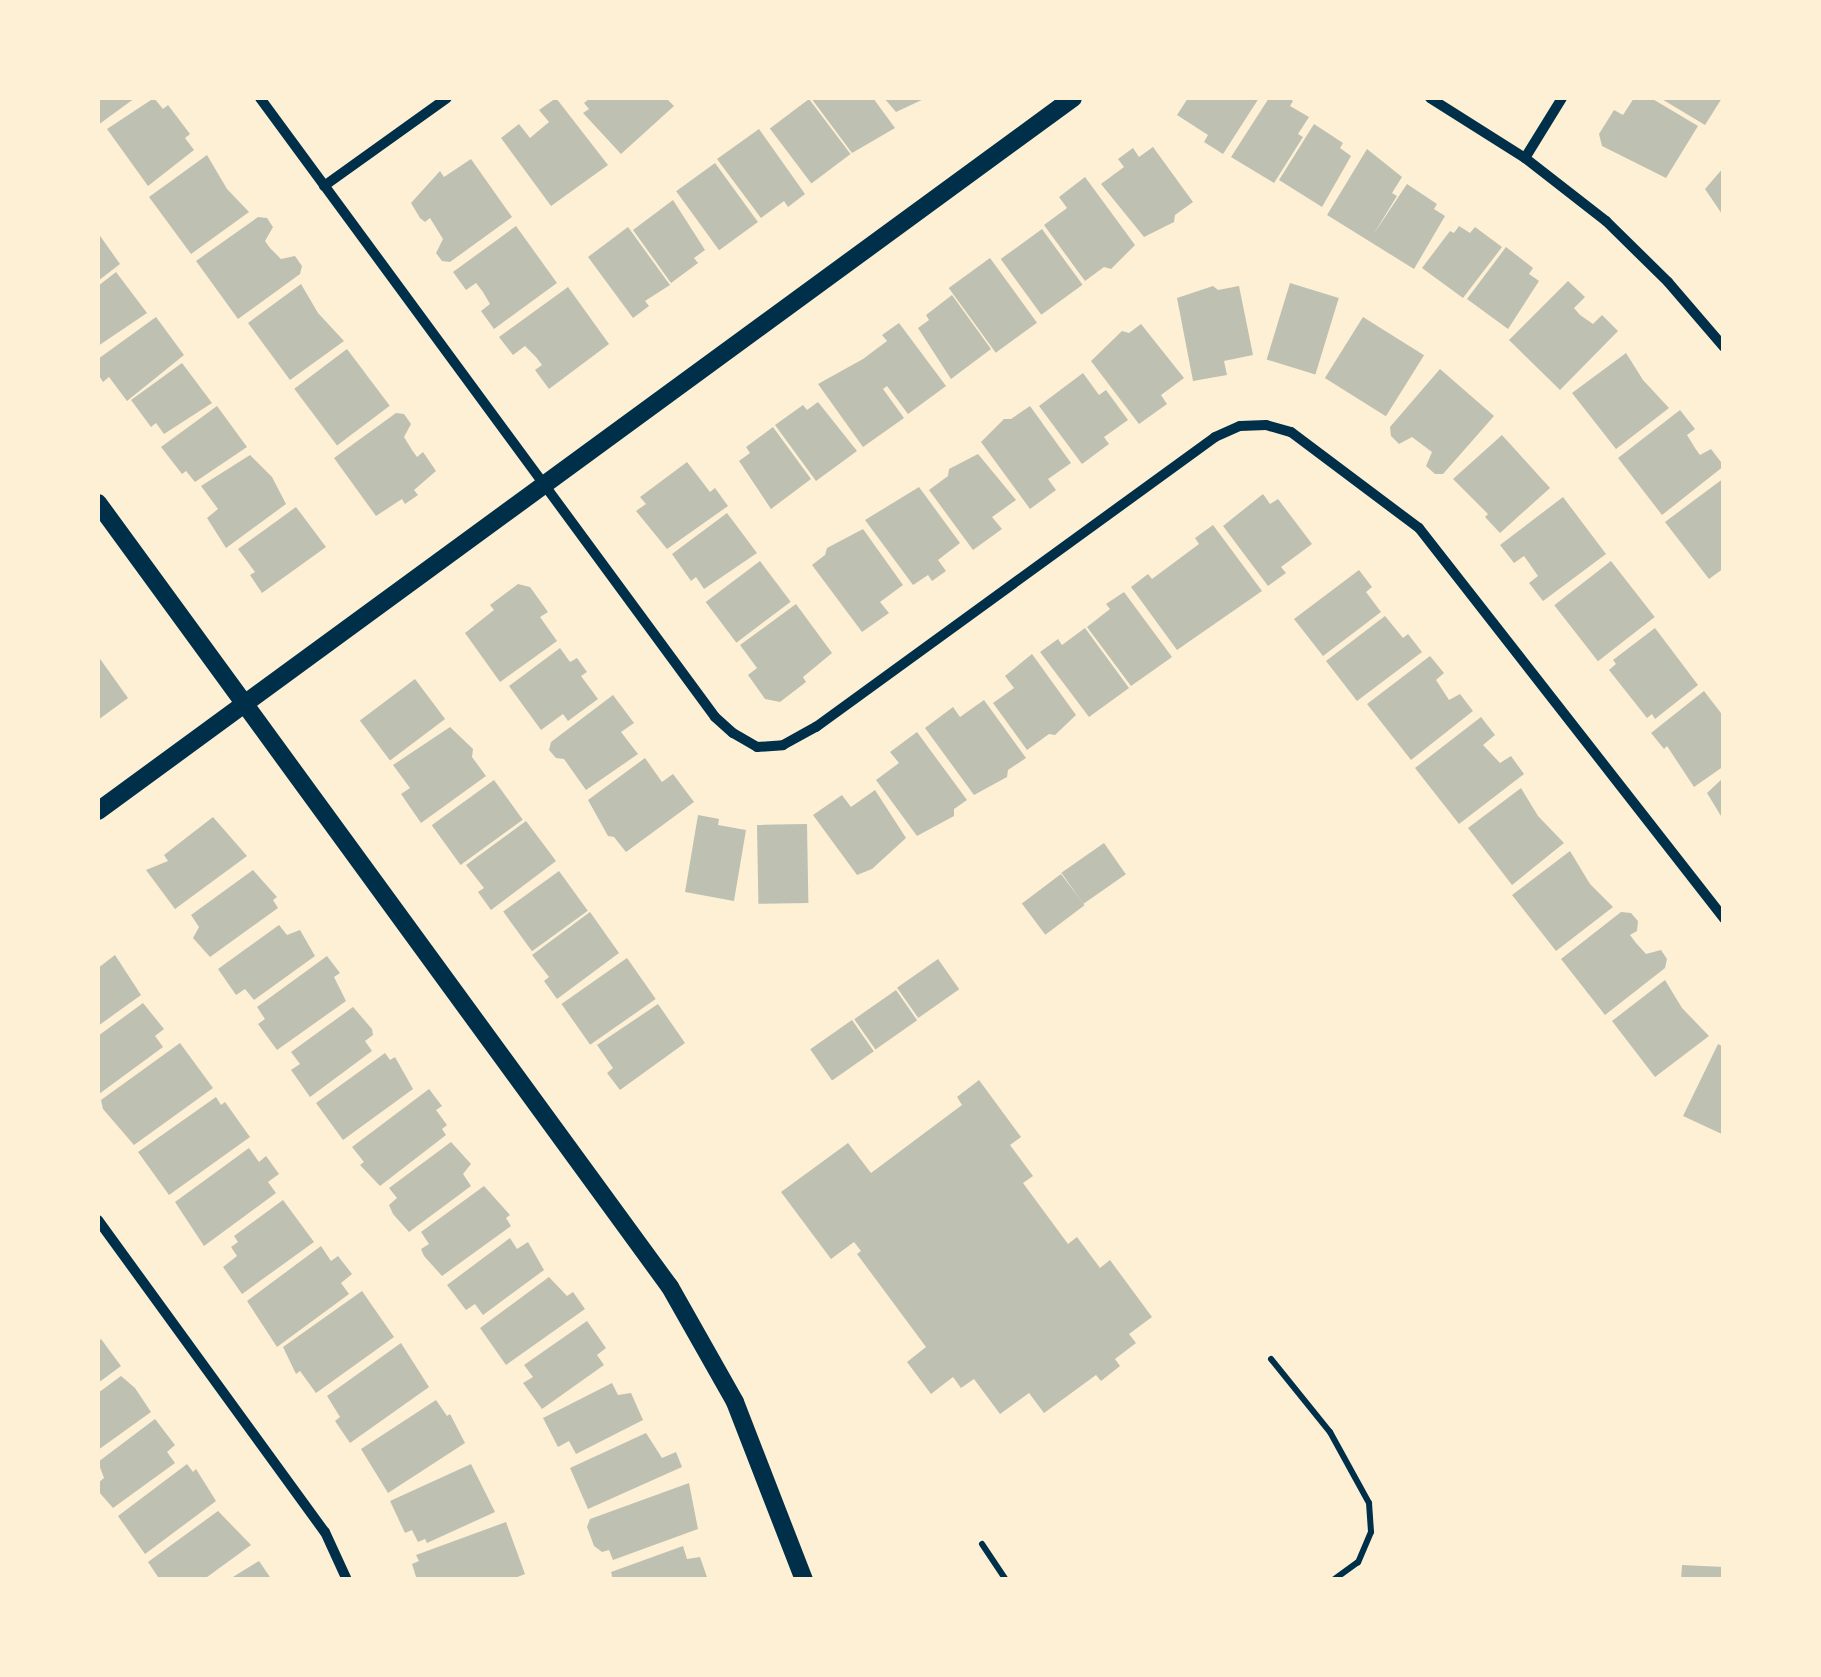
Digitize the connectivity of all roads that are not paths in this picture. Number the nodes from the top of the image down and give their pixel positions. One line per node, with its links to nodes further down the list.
1 (260, 98): 7 (street)
2 (447, 98): 7 (street)
3 (1073, 98): 9 (street)
4 (1430, 98): 6 (street)
5 (1562, 98): 6 (street)
6 (1525, 158): 8 (street)
7 (324, 186): 9 (street)
8 (1724, 347)
9 (546, 484): 11 (street); 13 (street)
10 (98, 503): 11 (street)
11 (244, 705): 12 (street); 16 (street)
12 (98, 812)
13 (1724, 919)
14 (98, 1220): 15 (street)
15 (346, 1580)
16 (804, 1580)

